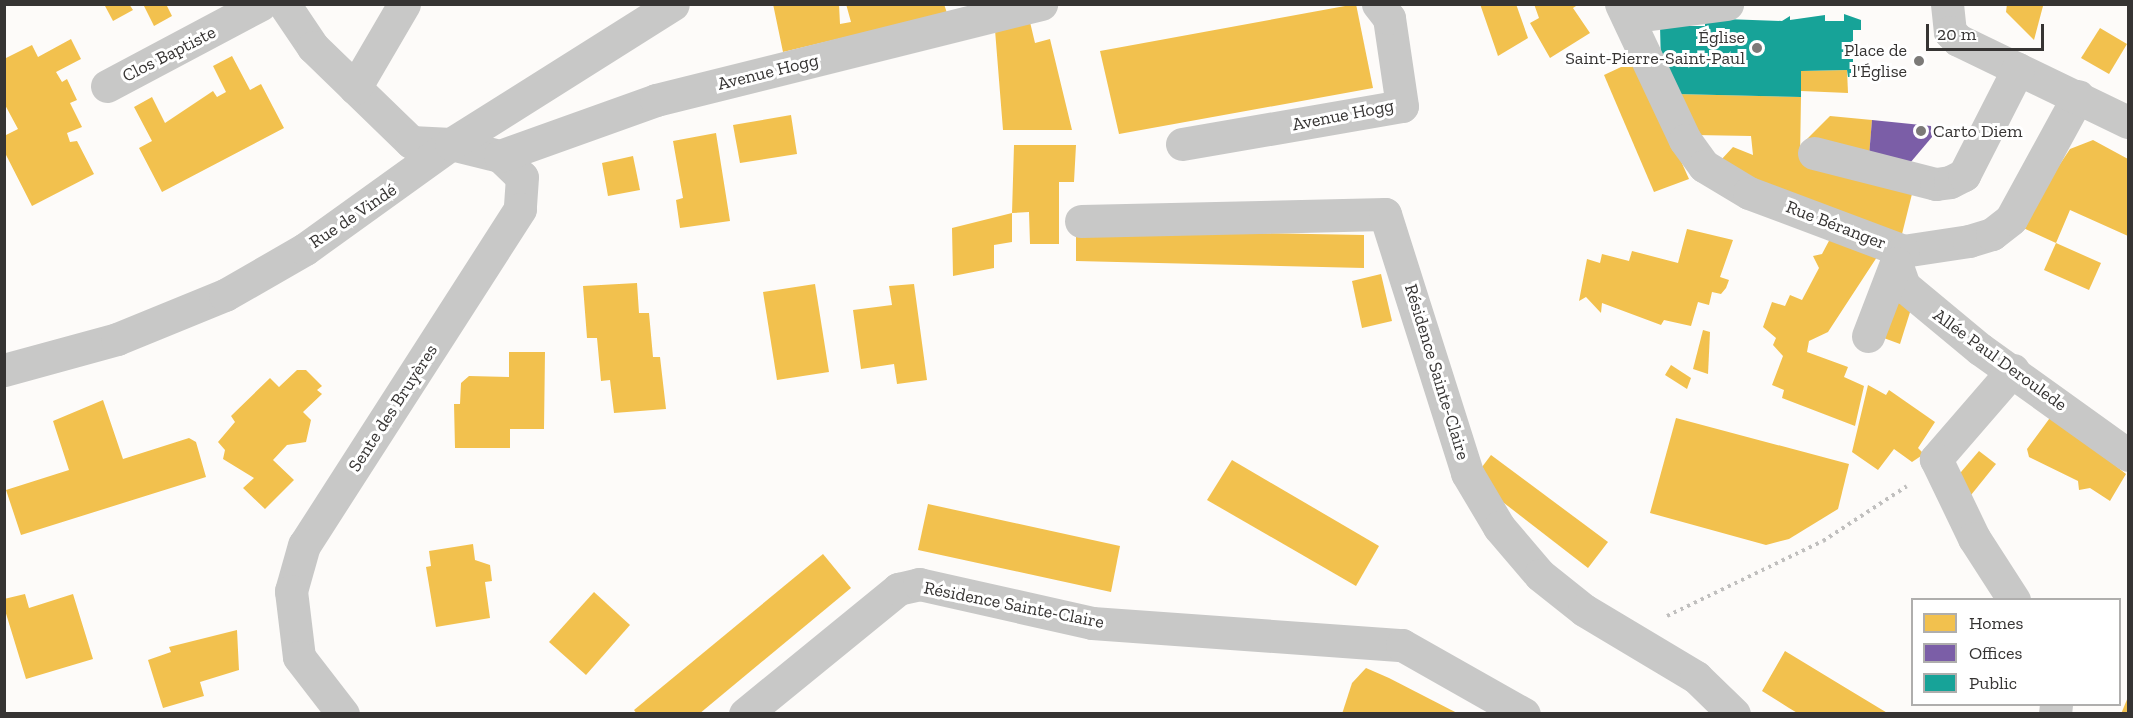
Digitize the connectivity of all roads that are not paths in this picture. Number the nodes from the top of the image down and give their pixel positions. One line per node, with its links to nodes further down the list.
1 (261, 4): 11 (street, Clos Baptiste)
2 (285, 4): 12 (street)
3 (404, 4): 12 (street)
4 (673, 4): 15 (street, Rue de Vindé)
5 (1041, 4): 18 (street, Avenue Hogg)
6 (1378, 4): 16 (street, Avenue Hogg)
7 (1727, 4): 9 (street)
8 (1947, 4): 10 (street)
9 (1625, 11): 20 (street, Rue Béranger)
10 (2018, 69): 13 (street); 17 (street)
11 (107, 86)
12 (355, 88): 15 (street)
13 (2078, 96): 14 (street); 20 (street, Rue Béranger)
14 (2128, 122)
15 (451, 144): 18 (street, Sente des Bruyères); 22 (street, Rue de Vindé)
16 (1182, 144)
17 (1814, 153)
18 (500, 156): 26 (street, Sente des Bruyères)
19 (1081, 221): 29 (street, Résidence Sainte-Claire)
20 (1899, 257): 21 (street); 23 (street, Allée Paul Deroulede)
21 (1868, 336)
22 (4, 370)
23 (2013, 370): 24 (street, Allée Paul Deroulede); 25 (street)
24 (2128, 455)
25 (2013, 598)
26 (339, 709)
27 (745, 714): 28 (street, Résidence Sainte-Claire)
28 (1524, 714)
29 (1734, 714)

